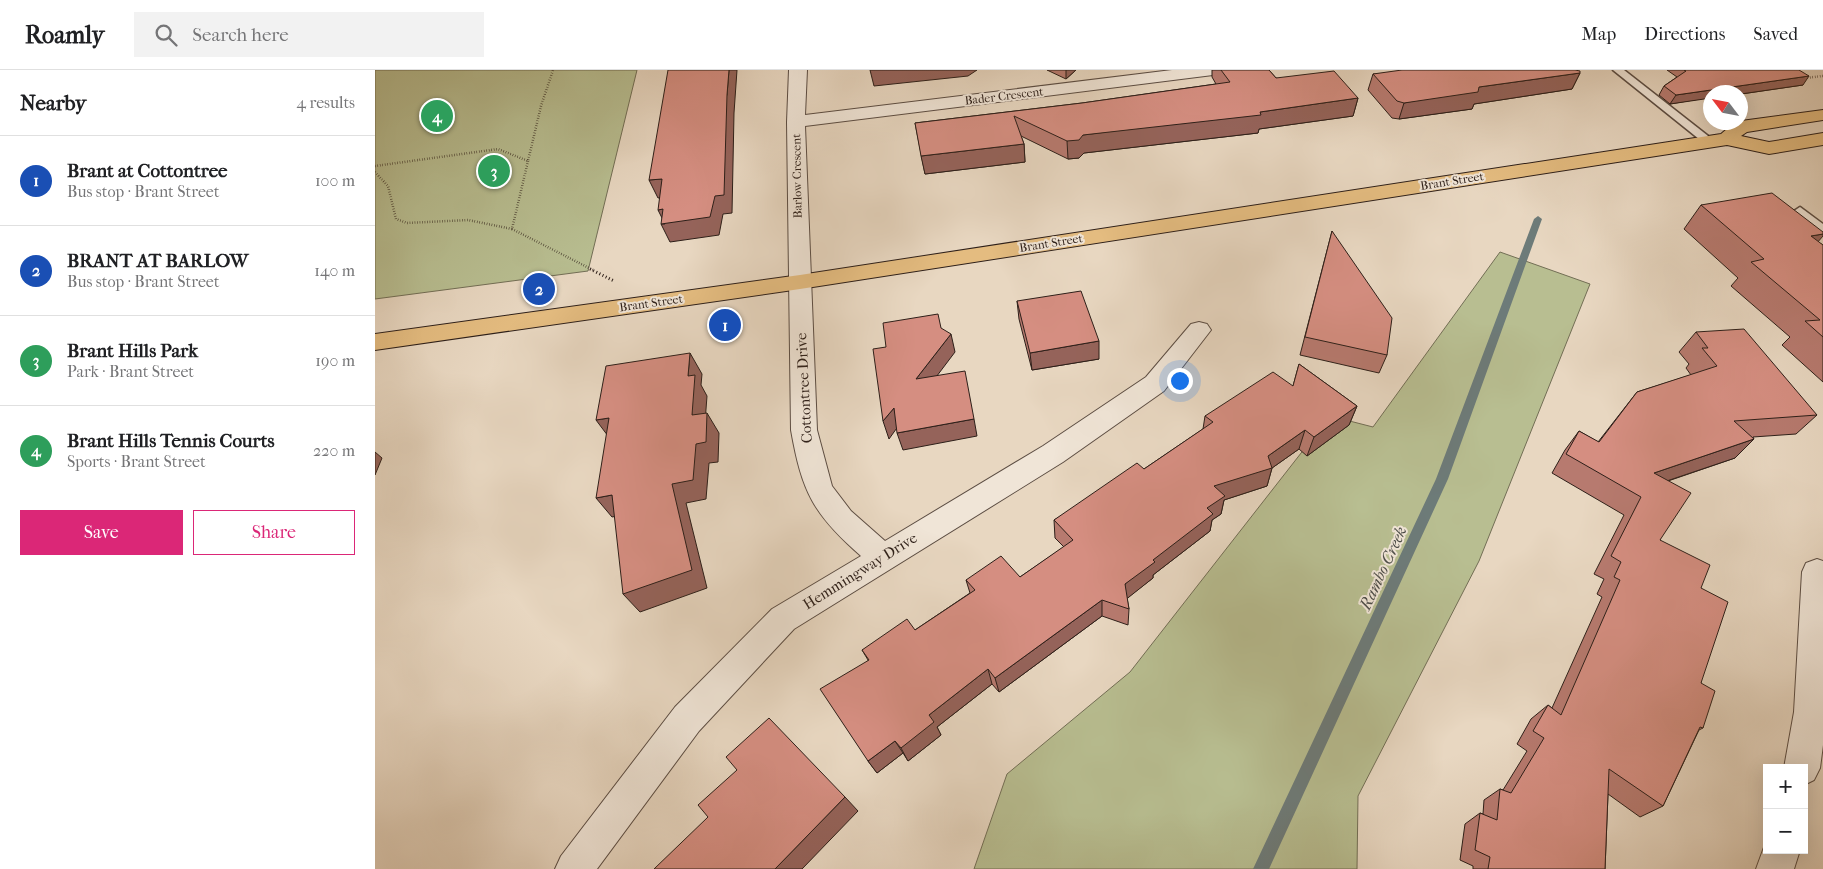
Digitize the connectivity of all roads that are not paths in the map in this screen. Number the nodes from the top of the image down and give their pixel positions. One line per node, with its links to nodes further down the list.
1 (798, 70): 6 (street, Barlow Crescent)
2 (1213, 70): 4 (street, Bader Crescent)
3 (1618, 70): 8 (lane)
4 (1148, 74): 6 (street, Bader Crescent)
5 (1823, 115): 8 (main road, Brant Street)
6 (796, 122): 11 (street, Barlow Crescent)
7 (1823, 139): 8 (main road, Brant Street)
8 (1718, 140): 11 (main road, Brant Street)
9 (1800, 210): 10 (lane)
10 (1823, 230)
11 (801, 282): 13 (main road, Brant Street); 14 (street, Cottontree Drive)
12 (1199, 330): 14 (street, Hemmingway Drive)
13 (375, 342)
14 (883, 557): 18 (street, Hemmingway Drive)
15 (1817, 572): 16 (street)
16 (1803, 764)
17 (1780, 854): 19 (street)
18 (574, 869)
19 (1775, 869)

